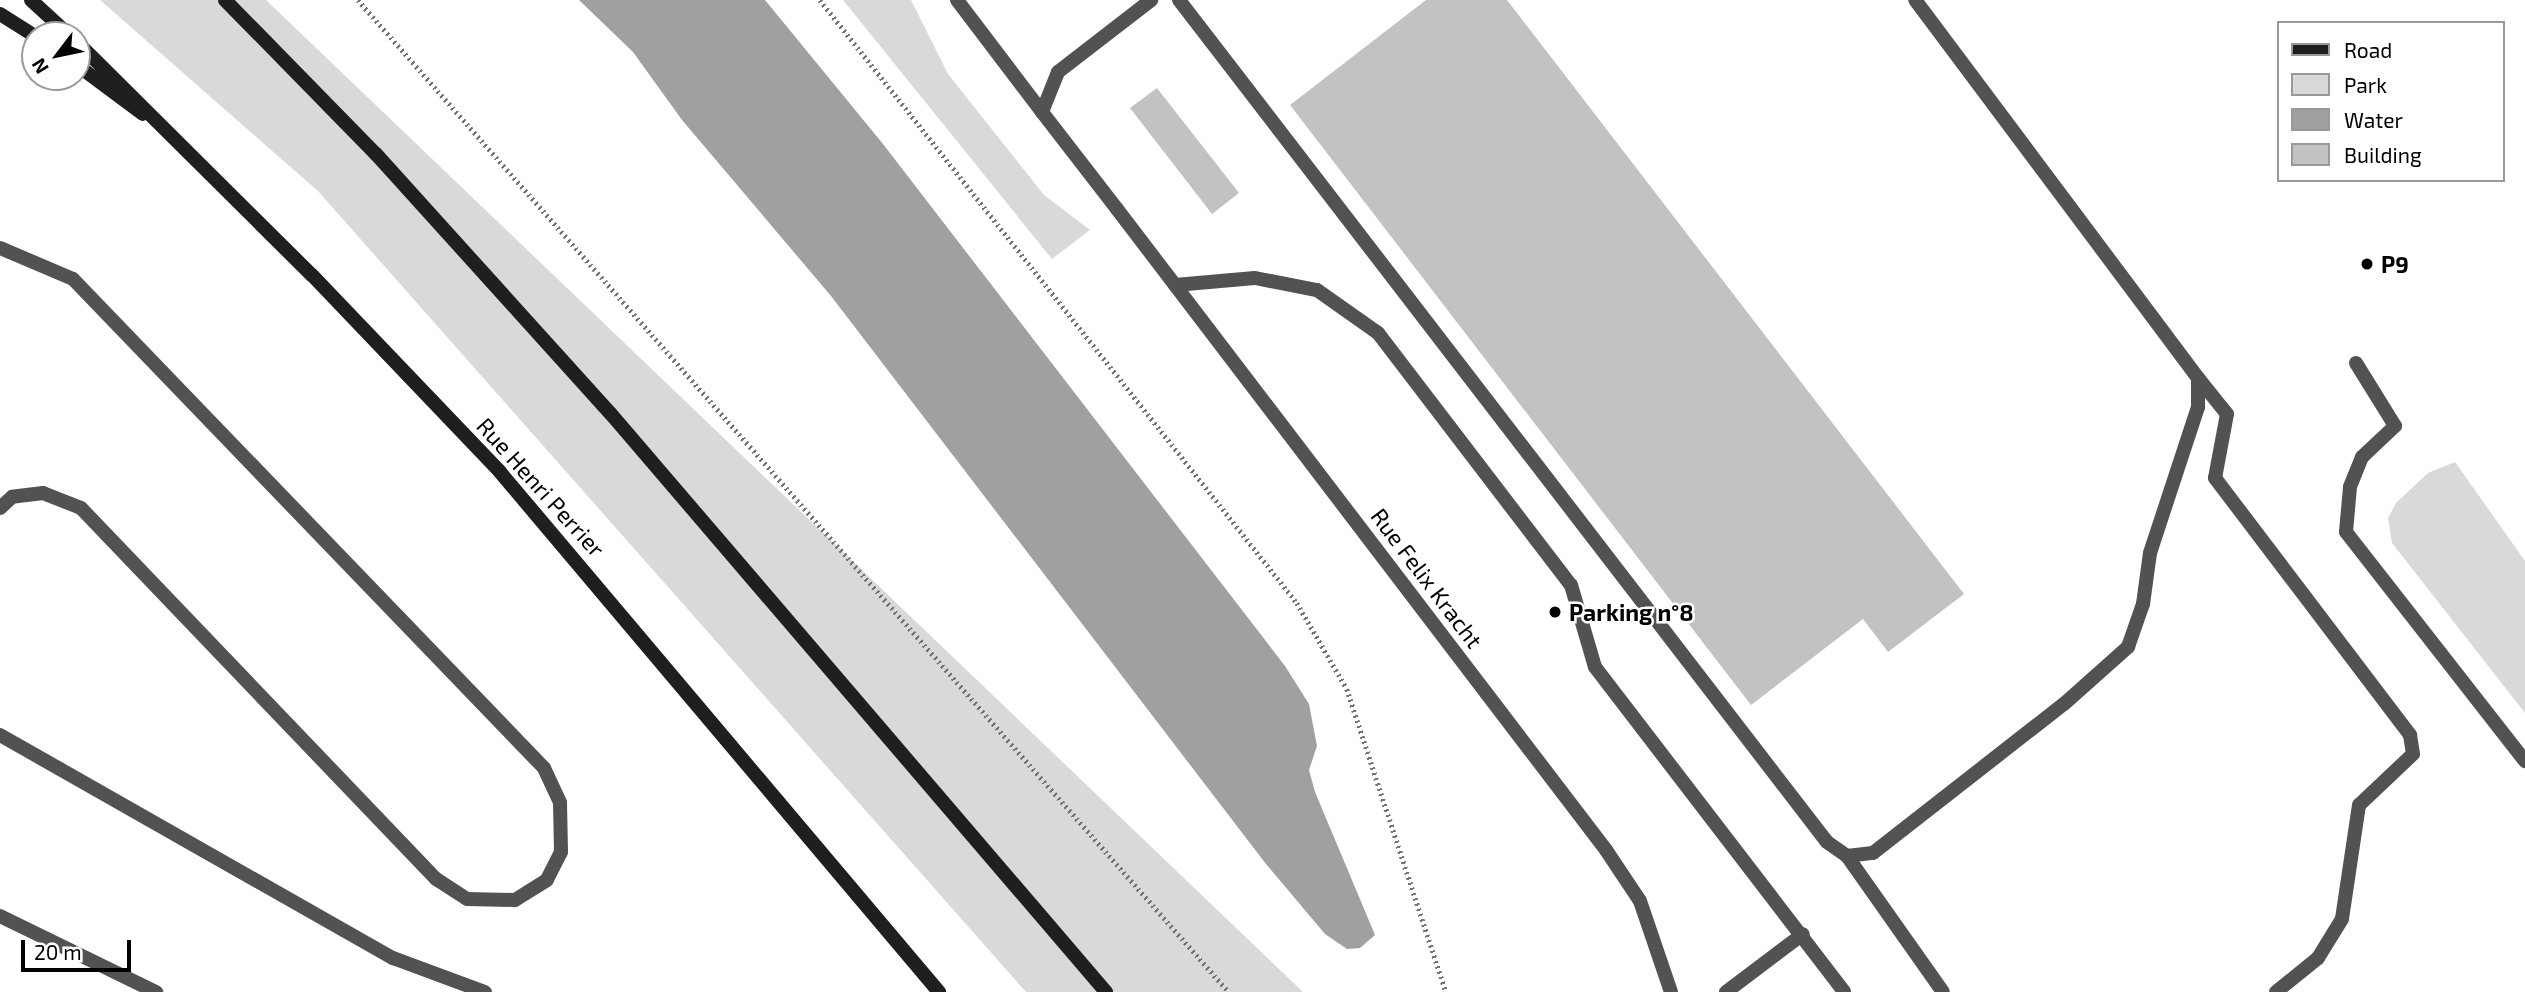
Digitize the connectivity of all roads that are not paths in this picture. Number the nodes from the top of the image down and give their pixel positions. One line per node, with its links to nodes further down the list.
1 (31, 0): 8 (street)
2 (225, 0): 27 (street)
3 (957, 0): 12 (street, Rue Felix Kracht)
4 (1151, 0): 12 (street)
5 (1179, 0): 21 (street)
6 (1915, 0): 17 (street)
7 (0, 14): 9 (street)
8 (54, 21)
9 (21, 27)
10 (91, 56): 13 (street, Rue Henri Perrier)
11 (91, 75): 13 (street)
12 (1042, 112): 15 (street, Rue Felix Kracht)
13 (180, 142): 26 (street, Rue Henri Perrier)
14 (0, 248): 18 (street)
15 (1175, 285): 23 (street); 28 (street, Rue Felix Kracht)
16 (2357, 363): 20 (street)
17 (2198, 378): 21 (street); 32 (street)
18 (0, 508)
19 (0, 735): 25 (street)
20 (2523, 760)
21 (1847, 856): 31 (street)
22 (0, 916): 24 (street)
23 (1803, 934): 29 (street); 30 (street)
24 (156, 992)
25 (485, 992)
26 (939, 992)
27 (1106, 992)
28 (1671, 992)
29 (1726, 992)
30 (1844, 992)
31 (1943, 992)
32 (2277, 992)

